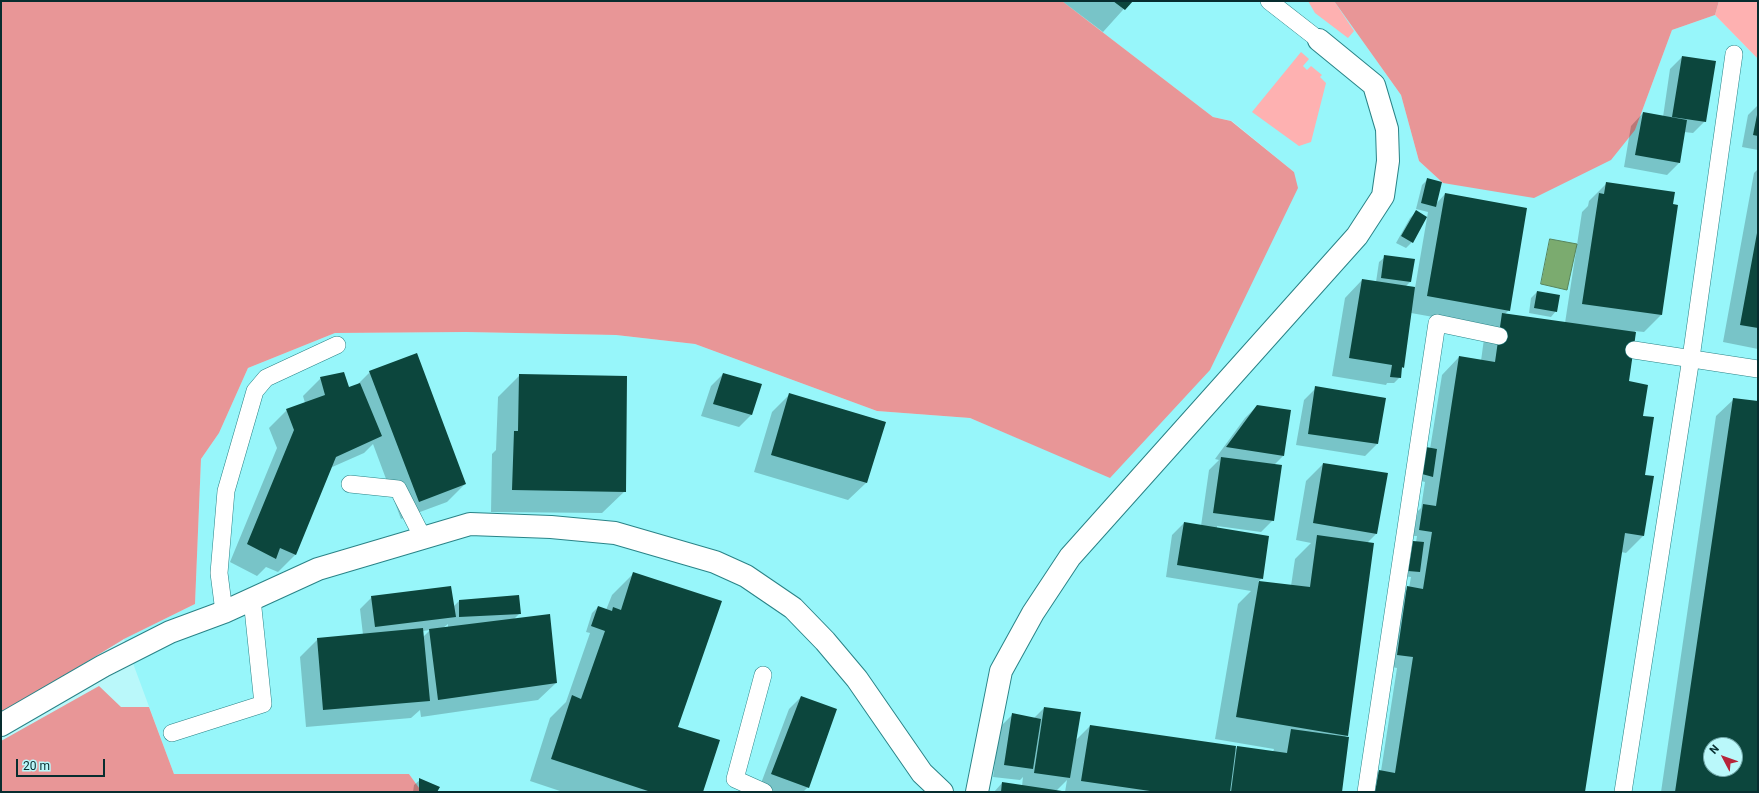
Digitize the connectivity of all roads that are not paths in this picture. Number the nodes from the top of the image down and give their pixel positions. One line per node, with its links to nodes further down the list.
1 (1269, 1): 2 (lane)
2 (1319, 40): 18 (street)
3 (1734, 54): 7 (lane)
4 (1499, 336): 19 (lane)
5 (337, 345): 12 (lane)
6 (1634, 350): 7 (lane)
7 (1691, 358): 8 (lane); 20 (lane)
8 (1758, 369)
9 (350, 484): 10 (lane)
10 (423, 538): 11 (street); 17 (street)
11 (252, 599): 12 (street); 15 (lane)
12 (224, 612): 14 (street)
13 (763, 675): 16 (lane)
14 (1, 726)
15 (172, 733)
16 (764, 792)
17 (942, 792)
18 (977, 792)
19 (1366, 792)
20 (1622, 792)

